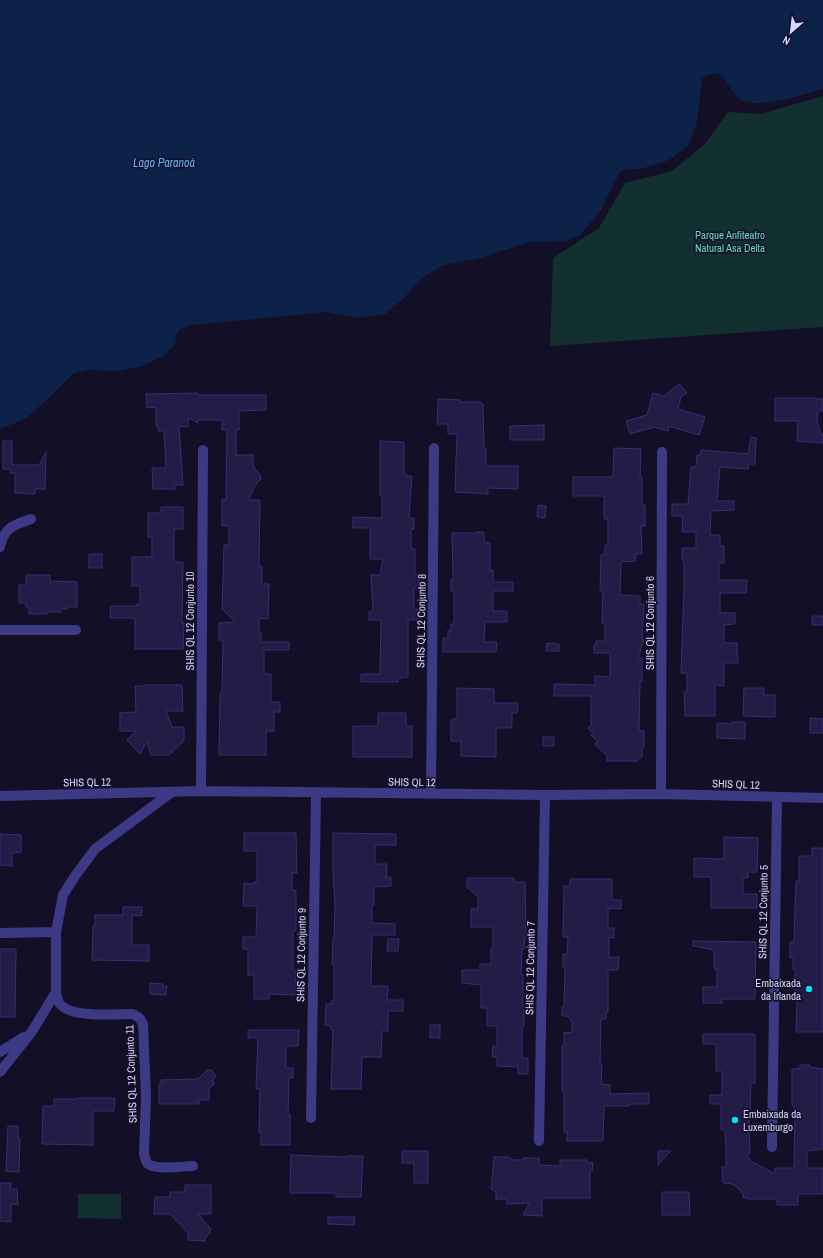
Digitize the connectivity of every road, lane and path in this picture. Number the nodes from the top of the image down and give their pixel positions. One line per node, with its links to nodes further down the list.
1 (434, 448): 11 (street, SHIS QL 12 Conjunto 8)
2 (203, 450): 8 (street, SHIS QL 12 Conjunto 10)
3 (662, 452): 12 (street, SHIS QL 12 Conjunto 6)
4 (31, 519): 5 (street)
5 (0, 548)
6 (0, 630): 7 (street)
7 (76, 630)
8 (201, 791): 9 (street, SHIS QL 12); 10 (street, SHIS QL 12)
9 (172, 792): 14 (street, SHIS QL 12); 17 (street, SHIS QL 12 Conjunto 11)
10 (316, 793): 11 (street, SHIS QL 12); 23 (street, SHIS QL 12 Conjunto 9)
11 (431, 794): 13 (street, SHIS QL 12)
12 (661, 794): 13 (street, SHIS QL 12); 15 (street, SHIS QL 12)
13 (545, 795): 24 (street, SHIS QL 12 Conjunto 7)
14 (0, 796)
15 (777, 798): 16 (street, SHIS QL 12); 25 (street, SHIS QL 12 Conjunto 5)
16 (823, 798)
17 (56, 932): 18 (street); 19 (street, SHIS QL 12 Conjunto 11)
18 (0, 933)
19 (56, 992): 20 (street); 26 (street, SHIS QL 12 Conjunto 11)
20 (31, 1033): 21 (street); 22 (street)
21 (0, 1052)
22 (0, 1072)
23 (311, 1118)
24 (539, 1141)
25 (772, 1147)
26 (194, 1166)

